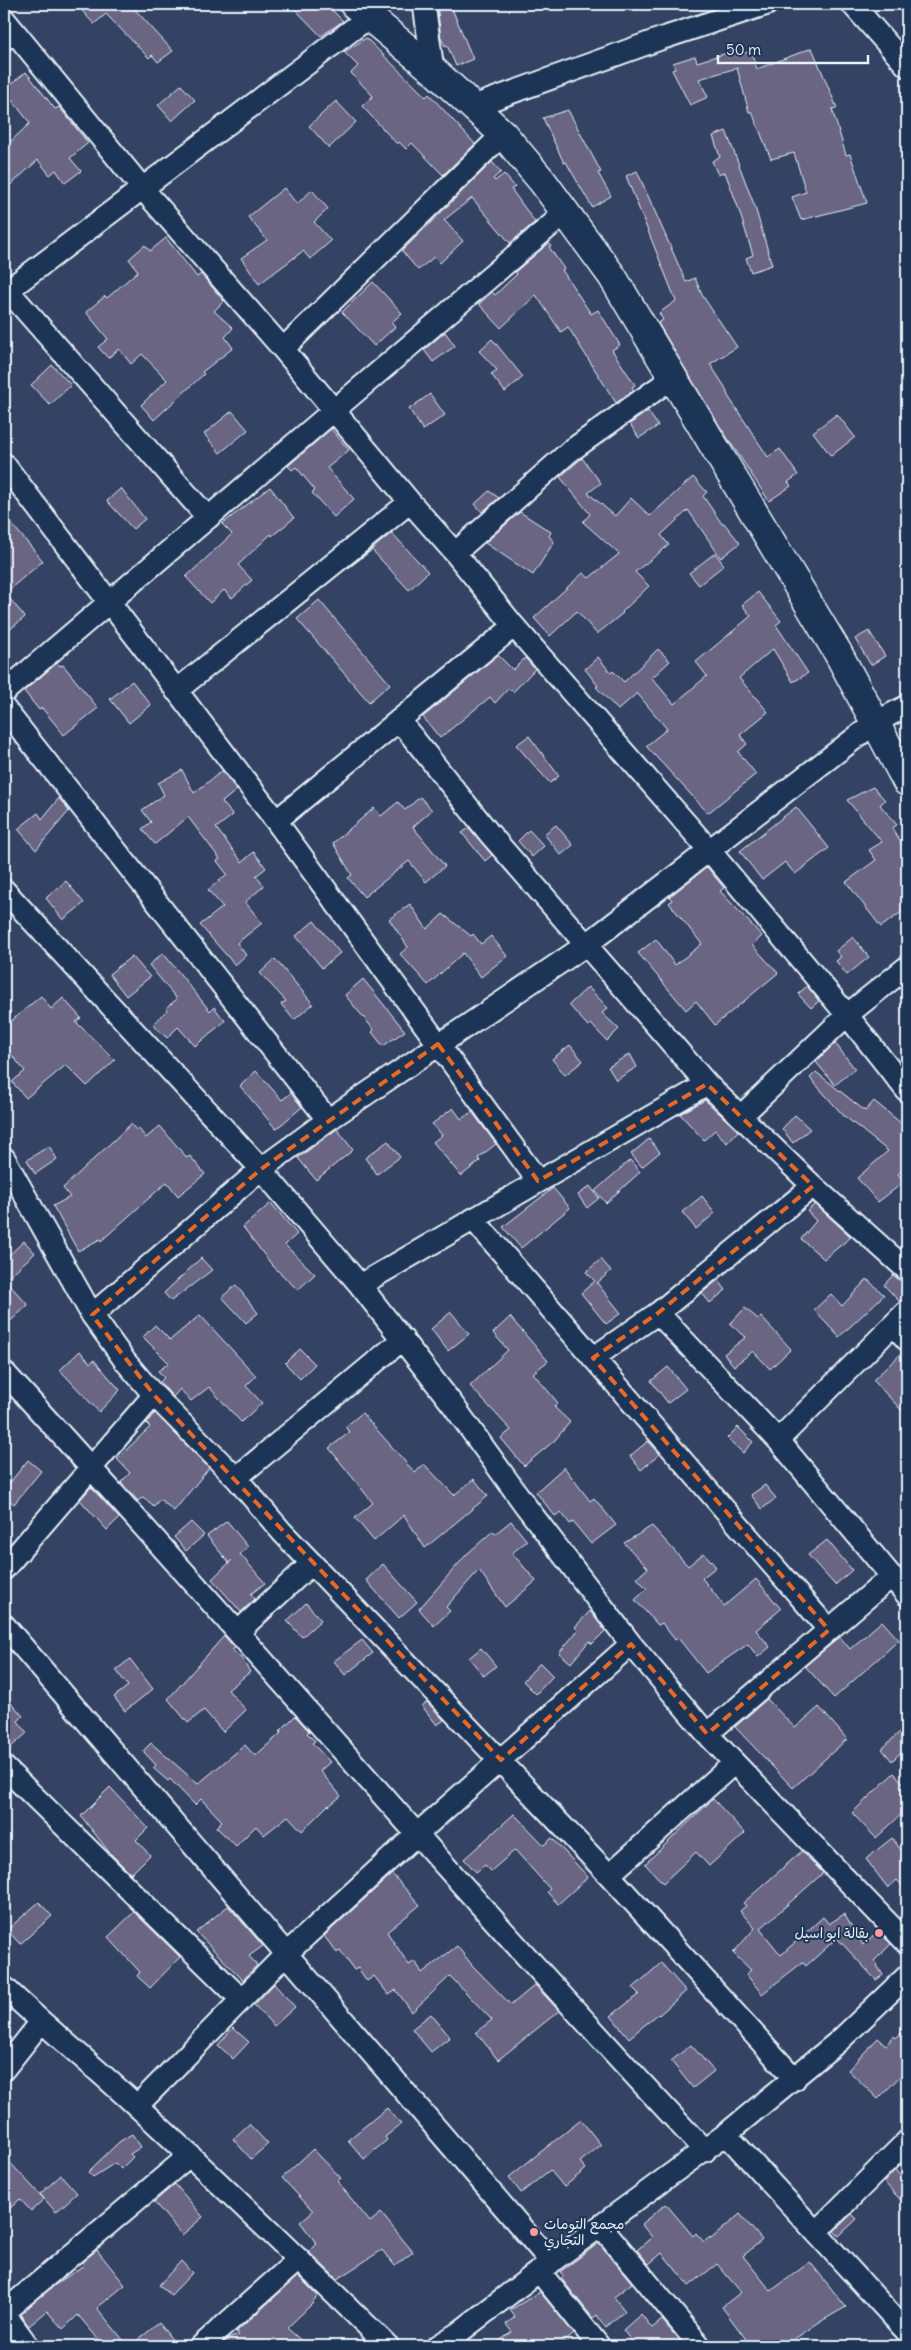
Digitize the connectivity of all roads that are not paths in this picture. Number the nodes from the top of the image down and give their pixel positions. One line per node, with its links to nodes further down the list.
1 (424, 4): 7 (street)
2 (767, 4): 8 (street)
3 (852, 4): 6 (street)
4 (361, 11): 7 (street); 10 (street)
5 (8, 33): 10 (street)
6 (907, 66)
7 (433, 70): 8 (street)
8 (474, 106): 9 (street)
9 (503, 134): 11 (street); 13 (street)
10 (142, 188): 12 (street); 13 (street)
11 (565, 213): 14 (street); 15 (street)
12 (5, 289): 18 (street)
13 (283, 350): 15 (street)
14 (672, 378): 19 (street); 27 (street)
15 (334, 412): 17 (street); 18 (street)
16 (4, 464): 20 (street)
17 (410, 502): 19 (street); 22 (street)
18 (208, 518): 20 (street)
19 (455, 553): 21 (street)
20 (111, 603): 22 (street); 23 (street)
21 (514, 626): 26 (street); 30 (street)
22 (176, 691): 29 (street)
23 (4, 692)
24 (907, 706): 27 (street)
25 (4, 708): 39 (street)
26 (399, 720): 29 (street); 32 (street)
27 (876, 722): 28 (street); 30 (street)
28 (907, 782)
29 (276, 821): 35 (street)
30 (710, 852): 32 (street); 34 (street)
31 (4, 890): 41 (street)
32 (586, 945): 35 (street); 36 (street)
33 (907, 968): 34 (street)
34 (847, 1015): 37 (street); 38 (street)
35 (438, 1044): 39 (street); 42 (street)
36 (707, 1084): 38 (street); 42 (street)
37 (907, 1091)
38 (741, 1116): 43 (street)
39 (328, 1120): 41 (street)
40 (4, 1158): 48 (street)
41 (261, 1169): 46 (street); 48 (street)
42 (538, 1181): 44 (street)
43 (813, 1186): 45 (street); 47 (street)
44 (473, 1219): 46 (street); 51 (street)
45 (907, 1270)
46 (360, 1285): 50 (street)
47 (658, 1313): 51 (street); 54 (street)
48 (92, 1315): 53 (street)
49 (903, 1325): 54 (street)
50 (403, 1339): 56 (street); 64 (street)
51 (592, 1358): 62 (street)
52 (4, 1372): 55 (street)
53 (154, 1395): 55 (street); 56 (street)
54 (778, 1440): 59 (street)
55 (92, 1469): 58 (street); 63 (street)
56 (236, 1478): 57 (street)
57 (312, 1563): 63 (street); 66 (street)
58 (4, 1569)
59 (892, 1576): 60 (street); 62 (street)
60 (907, 1595)
61 (4, 1625): 72 (street)
62 (830, 1630): 65 (street)
63 (238, 1632): 69 (street)
64 (630, 1644): 65 (street); 66 (street)
65 (707, 1734): 67 (street)
66 (501, 1760): 69 (street); 70 (street)
67 (734, 1764): 70 (street); 71 (street)
68 (4, 1766): 75 (street)
69 (417, 1834): 72 (street); 82 (street)
70 (609, 1875): 78 (street)
71 (907, 1942)
72 (286, 1954): 75 (street); 87 (street)
73 (907, 1976): 78 (street)
74 (4, 1987): 76 (street)
75 (241, 1999): 79 (street)
76 (41, 2022): 77 (street); 79 (street)
77 (4, 2070)
78 (795, 2079): 80 (street)
79 (137, 2106): 83 (street)
80 (726, 2134): 82 (street); 85 (street)
81 (907, 2140): 85 (street)
82 (705, 2151): 84 (street)
83 (190, 2155): 86 (street); 88 (street)
84 (601, 2226): 87 (street); 96 (street)
85 (816, 2232): 89 (street)
86 (299, 2259): 92 (street); 93 (street)
87 (545, 2267): 90 (street); 95 (street)
88 (4, 2313): 91 (street)
89 (907, 2332)
90 (461, 2340): 94 (street)
91 (28, 2346)
92 (201, 2346)
93 (388, 2346)
94 (438, 2346)
95 (599, 2346)
96 (700, 2346)

